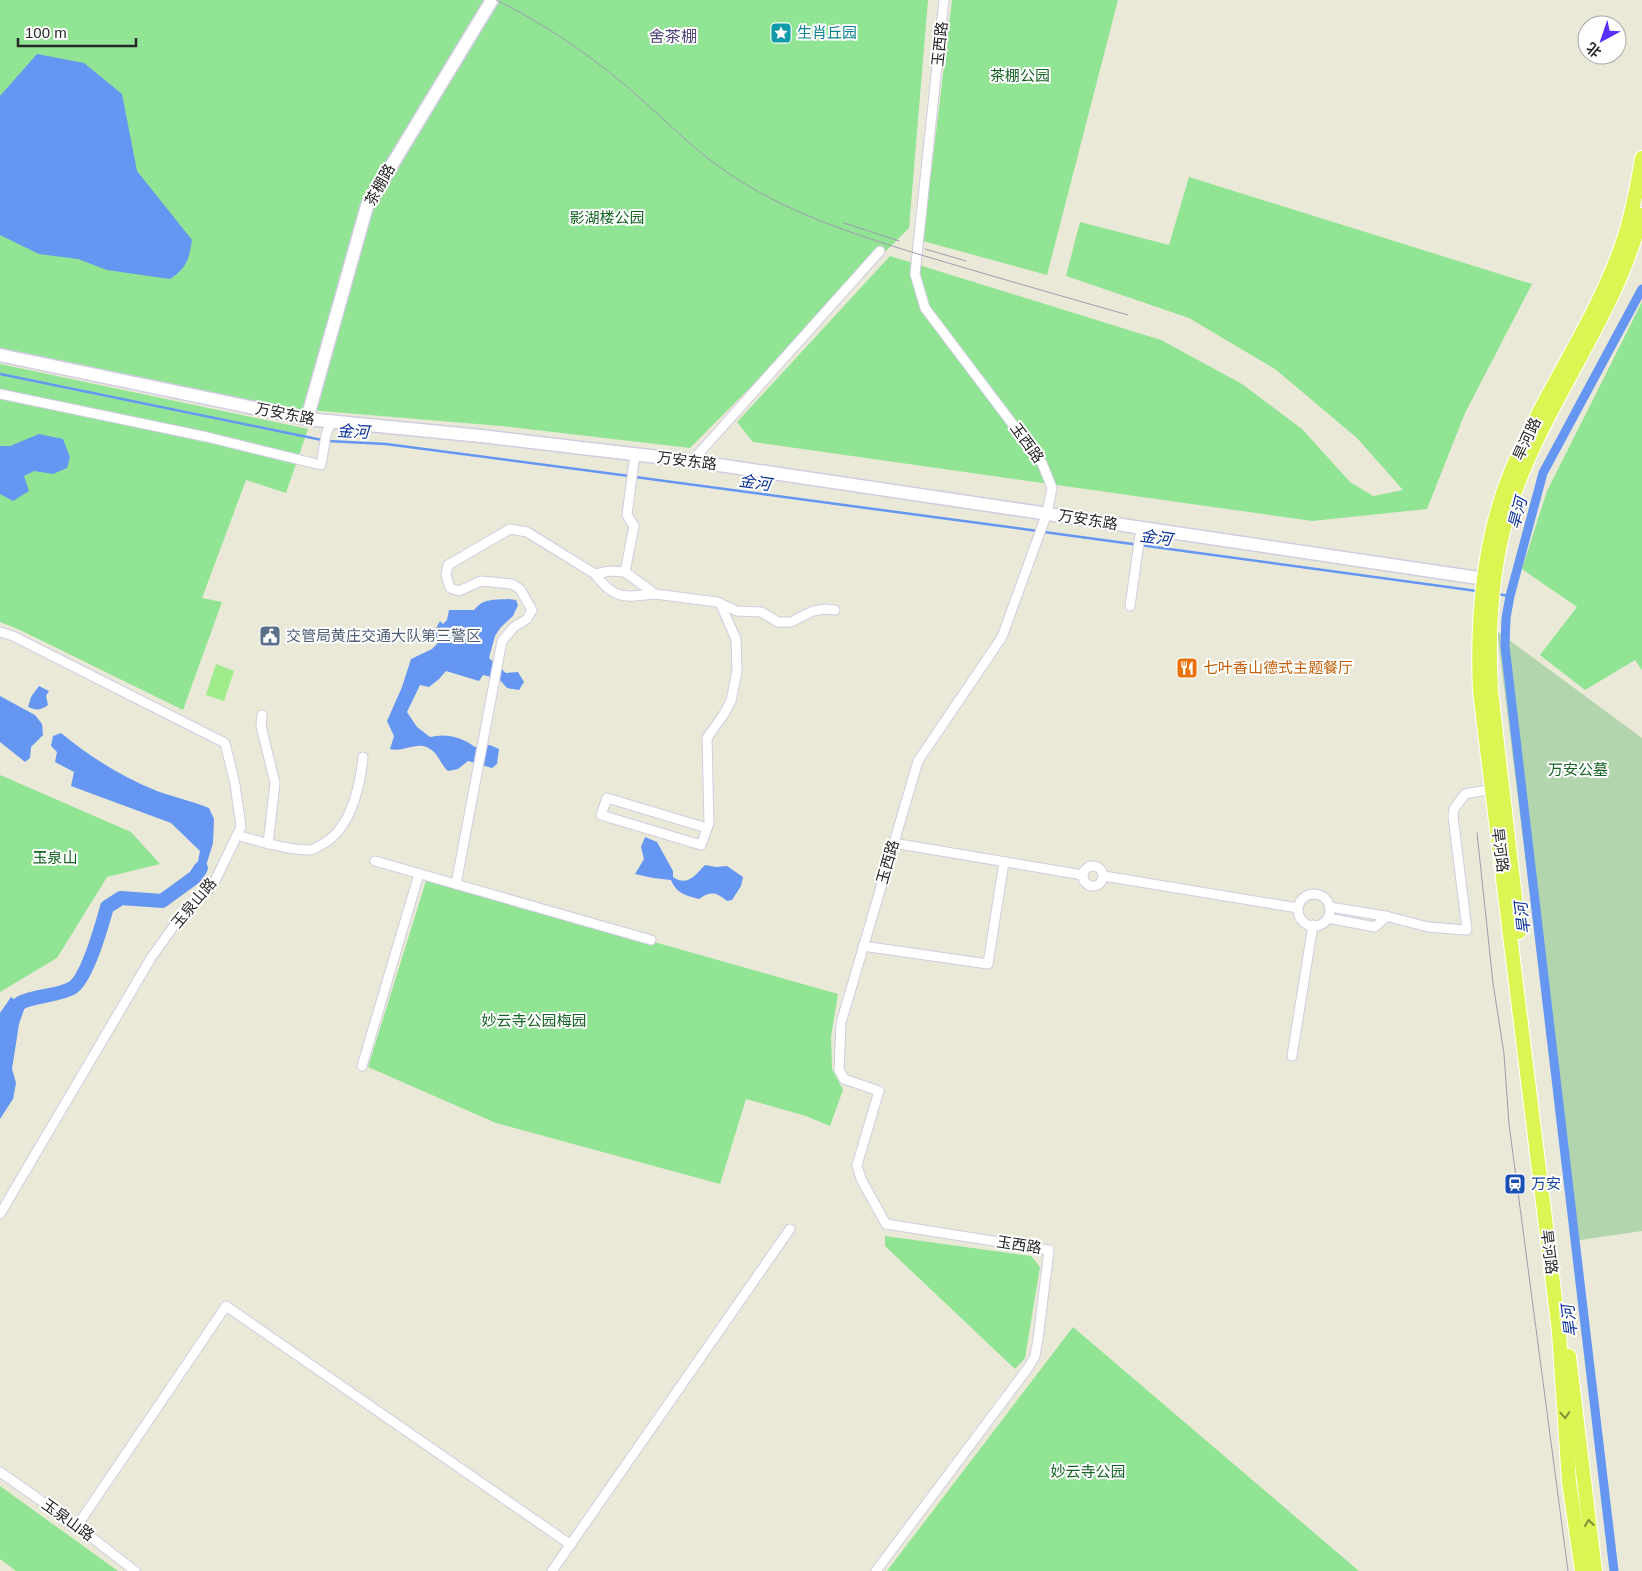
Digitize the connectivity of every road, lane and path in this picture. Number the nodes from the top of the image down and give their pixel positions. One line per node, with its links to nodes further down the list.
1 (492, 0): 8 (street, 茶棚路)
2 (944, 0): 12 (street, 玉西路)
3 (1642, 158): 16 (main road, 旱河路)
4 (1642, 215): 16 (main road, 旱河路)
5 (880, 251): 11 (street)
6 (0, 355): 8 (street, 万安东路)
7 (0, 394): 9 (street)
8 (307, 419): 9 (street, 万安东路)
9 (330, 421): 10 (street, 万安东路)
10 (635, 454): 11 (street, 万安东路); 14 (street)
11 (692, 461): 12 (street, 万安东路)
12 (1044, 519): 13 (street, 万安东路); 27 (street, 玉西路)
13 (1140, 539): 16 (street, 万安东路); 19 (street)
14 (625, 572): 15 (street); 17 (street)
15 (596, 574): 17 (street); 34 (street)
16 (1488, 590): 24 (main road, 旱河路); 53 (main road, 旱河路, one-way to 16)
17 (655, 594): 18 (street)
18 (720, 603): 20 (street); 25 (street)
19 (1130, 606)
20 (835, 610)
21 (0, 632): 26 (street, 玉泉山路)
22 (262, 715): 28 (street)
23 (363, 757): 28 (street)
24 (1492, 789): 37 (street); 52 (main road, 旱河路, one-way to 52)
25 (707, 828): 25 (street)
26 (237, 835): 28 (street); 44 (street, 玉泉山路)
27 (893, 843): 30 (street); 41 (street, 玉西路)
28 (268, 844)
29 (375, 861): 31 (street)
30 (1004, 862): 32 (street); 41 (street)
31 (419, 874): 34 (street); 43 (street)
32 (1083, 875): 33 (street); 33 (street)
33 (1104, 876): 36 (street)
34 (456, 884): 40 (street)
35 (1330, 907): 36 (street); 37 (street); 38 (street)
36 (1298, 908): 39 (street)
37 (1387, 916): 38 (street)
38 (1328, 918): 39 (street)
39 (1312, 925): 42 (street)
40 (651, 940)
41 (863, 946): 51 (street, 玉西路)
42 (1292, 1056)
43 (362, 1066)
44 (0, 1214)
45 (790, 1229): 48 (street)
46 (0, 1472): 47 (street, 玉泉山路)
47 (77, 1526): 48 (street); 49 (street, 玉泉山路)
48 (571, 1545): 50 (street)
49 (135, 1571)
50 (552, 1571)
51 (876, 1571)
52 (1582, 1571)
53 (1595, 1571)

